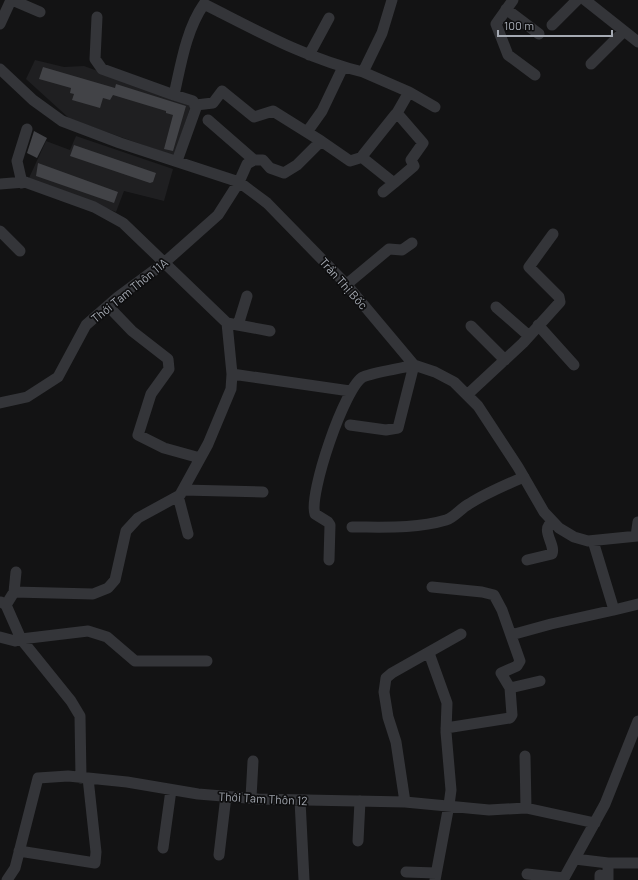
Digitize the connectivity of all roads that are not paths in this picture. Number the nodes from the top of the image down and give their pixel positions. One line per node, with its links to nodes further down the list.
1 (12, 0): 8 (street); 11 (street)
2 (392, 0): 20 (street)
3 (513, 0): 7 (street)
4 (577, 0): 12 (street)
5 (585, 0): 13 (street)
6 (205, 2): 16 (street); 23 (street)
7 (506, 9): 14 (street); 21 (street)
8 (40, 12)
9 (97, 17): 23 (street)
10 (329, 18): 16 (street)
11 (0, 24)
12 (552, 25)
13 (624, 31): 15 (street); 17 (street)
14 (539, 34)
15 (638, 42)
16 (310, 55): 18 (street)
17 (591, 64)
18 (343, 68): 20 (street); 29 (street)
19 (0, 69): 33 (street, Trần Thị Bốc)
20 (363, 72): 22 (street)
21 (535, 75)
22 (409, 92): 25 (street); 26 (street)
23 (174, 95): 24 (street)
24 (196, 105): 29 (street); 33 (street)
25 (435, 107)
26 (396, 113): 31 (street); 36 (street)
27 (208, 120): 32 (street)
28 (27, 129): 35 (street)
29 (307, 132): 30 (street)
30 (321, 141): 31 (street); 32 (street)
31 (363, 157): 36 (street)
32 (254, 160): 34 (street, Thới Tam Thôn 11A)
33 (177, 162): 34 (street, Trần Thị Bốc)
34 (239, 182): 43 (street, Thới Tam Thôn 11A); 44 (street, Trần Thị Bốc)
35 (22, 183): 37 (street); 43 (street)
36 (394, 183): 38 (street)
37 (0, 184)
38 (383, 192)
39 (0, 231): 42 (street)
40 (553, 234): 49 (street)
41 (412, 243): 44 (street)
42 (20, 251)
43 (164, 263): 46 (street, Thới Tam Thôn 11A); 48 (street)
44 (347, 284): 54 (street, Trần Thị Bốc)
45 (247, 296): 48 (street)
46 (108, 306): 59 (street, Thới Tam Thôn 11A); 61 (street)
47 (496, 307): 52 (street)
48 (233, 324): 51 (street); 56 (street)
49 (538, 325): 52 (street); 55 (street)
50 (471, 326): 53 (street)
51 (270, 331)
52 (528, 336): 53 (street)
53 (505, 360): 58 (street)
54 (414, 365): 57 (street); 58 (street); 60 (street)
55 (574, 365)
56 (232, 374): 57 (street); 61 (street)
57 (350, 391): 71 (street)
58 (467, 395): 62 (street)
59 (0, 403)
60 (350, 425)
61 (200, 458): 64 (street)
62 (524, 477): 65 (street); 67 (street)
63 (263, 492): 64 (street)
64 (181, 493): 68 (street); 75 (street)
65 (553, 522): 70 (street); 72 (street)
66 (638, 522): 69 (street)
67 (352, 527)
68 (188, 534)
69 (637, 536): 70 (street)
70 (593, 541): 78 (street)
71 (329, 560)
72 (527, 560)
73 (16, 572): 75 (street)
74 (432, 587): 80 (street)
75 (14, 592): 76 (street)
76 (3, 604): 82 (street)
77 (638, 604): 78 (street)
78 (614, 610): 80 (street)
79 (461, 634): 83 (street)
80 (511, 635): 86 (street)
81 (0, 637): 82 (street)
82 (22, 639): 84 (street); 91 (street)
83 (429, 653): 88 (street); 97 (street)
84 (207, 661)
85 (540, 681): 86 (street)
86 (510, 688): 88 (street)
87 (638, 721): 100 (street)
88 (446, 728): 98 (street)
89 (525, 756): 99 (street)
90 (253, 761): 94 (street)
91 (84, 778): 92 (street, Thới Tam Thôn 12); 103 (street, Thới Tam Thôn 12); 103 (street)
92 (171, 790): 93 (street, Thới Tam Thôn 12); 102 (street)
93 (226, 796): 94 (street, Thới Tam Thôn 12); 104 (street)
94 (251, 798): 95 (street, Thới Tam Thôn 12)
95 (300, 800): 96 (street, Thới Tam Thôn 12); 114 (street)
96 (360, 801): 97 (street, Thới Tam Thôn 12); 101 (street)
97 (405, 802): 98 (street, Thới Tam Thôn 12)
98 (449, 805): 99 (street, Thới Tam Thôn 12); 110 (street)
99 (526, 808): 100 (street, Thới Tam Thôn 12)
100 (595, 822): 105 (street)
101 (358, 841)
102 (164, 848)
103 (19, 851): 113 (street, Thới Tam Thôn 12)
104 (219, 855)
105 (575, 858): 106 (street); 112 (street)
106 (608, 863): 107 (street); 111 (street)
107 (638, 863)
108 (406, 872): 110 (street)
109 (527, 874): 112 (street)
110 (436, 877)
111 (603, 878)
112 (564, 879)
113 (7, 880)
114 (304, 880)

